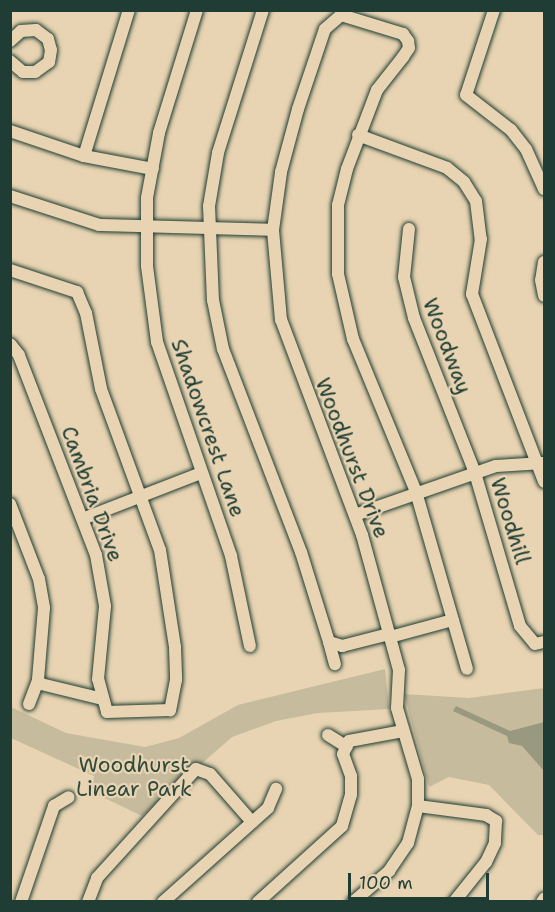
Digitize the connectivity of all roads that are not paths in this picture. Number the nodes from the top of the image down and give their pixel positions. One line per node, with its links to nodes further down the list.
1 (129, 10): 9 (street)
2 (197, 10): 10 (street, Shadowcrest Lane)
3 (263, 10): 14 (street)
4 (494, 10): 11 (street)
5 (10, 41): 6 (street)
6 (10, 61)
7 (10, 131): 9 (street)
8 (358, 135): 16 (street, Woodhurst Drive); 21 (street); 25 (street)
9 (84, 156): 10 (street)
10 (153, 169): 13 (street, Shadowcrest Lane)
11 (543, 181)
12 (10, 196): 13 (street)
13 (146, 226): 14 (street); 22 (street, Shadowcrest Lane)
14 (212, 229): 16 (street); 32 (street)
15 (409, 230): 23 (street, Woodway)
16 (273, 231): 28 (street, Woodhurst Drive)
17 (544, 262): 19 (street)
18 (10, 270): 26 (street)
19 (544, 296)
20 (10, 344): 29 (street, Cambria Drive)
21 (541, 462): 23 (street); 24 (street)
22 (201, 473): 26 (street); 34 (street, Shadowcrest Lane)
23 (475, 473): 25 (street); 33 (street, Woodhill)
24 (544, 482)
25 (416, 492): 28 (street); 30 (street)
26 (140, 497): 29 (street); 38 (street)
27 (10, 504): 37 (street)
28 (355, 514): 31 (street, Woodhurst Drive)
29 (85, 518): 38 (street, Cambria Drive)
30 (453, 620): 31 (street); 36 (street)
31 (390, 635): 32 (street); 40 (street, Woodhurst Drive)
32 (329, 642): 35 (street)
33 (540, 643)
34 (250, 646)
35 (335, 663)
36 (467, 669)
37 (38, 680): 38 (street); 39 (street)
38 (103, 699)
39 (29, 704)
40 (404, 731): 42 (street); 45 (street, Woodhurst Drive)
41 (328, 735): 42 (street)
42 (347, 747): 50 (street)
43 (276, 789): 46 (street)
44 (69, 797): 47 (street)
45 (418, 806): 51 (street, Woodhurst Drive); 52 (street)
46 (252, 822): 48 (street); 49 (street)
47 (21, 902)
48 (88, 902)
49 (162, 902)
50 (258, 902)
51 (353, 902)
52 (454, 902)

